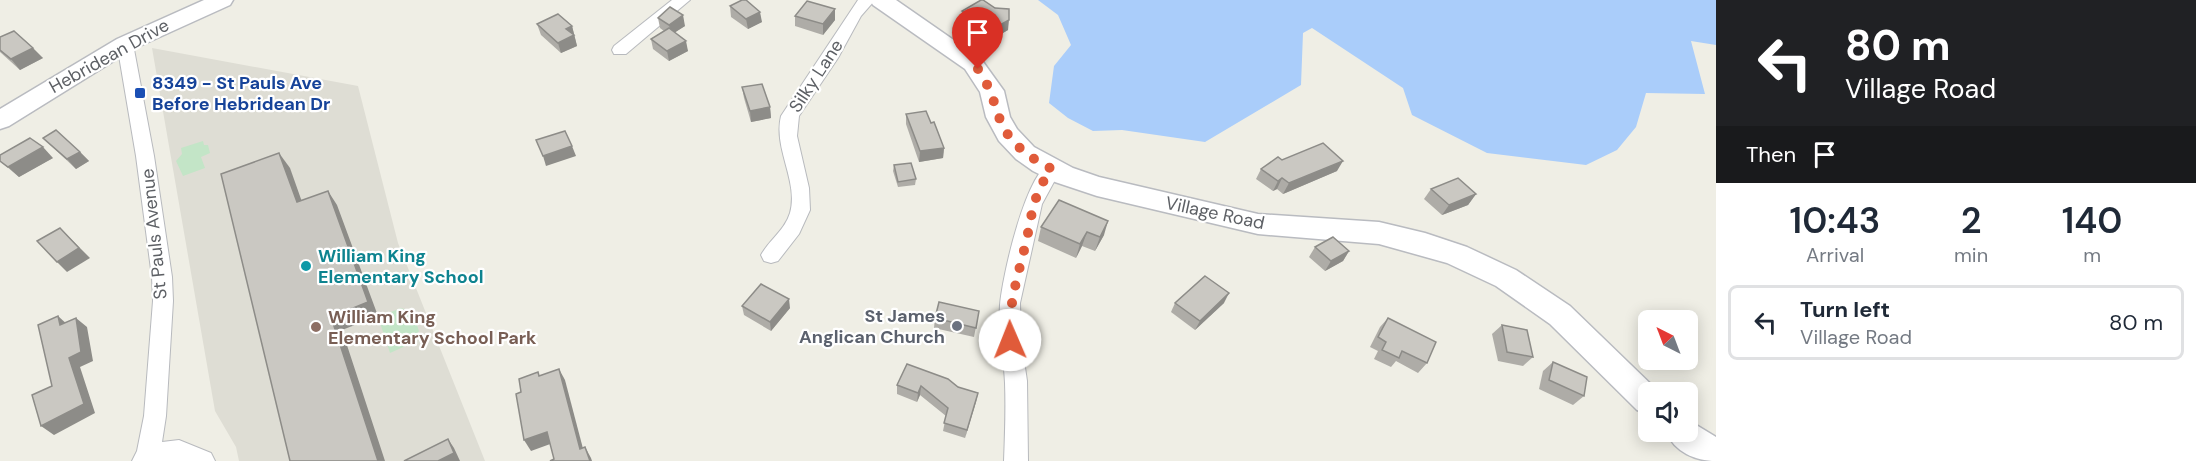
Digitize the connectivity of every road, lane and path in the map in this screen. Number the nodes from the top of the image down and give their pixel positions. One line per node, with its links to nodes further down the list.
1 (222, 0): 5 (street, Hebridean Drive)
2 (682, 0): 6 (street)
3 (867, 0): 9 (street, Silky Lane)
4 (881, 0): 8 (street, Village Road)
5 (125, 44): 7 (street, Hebridean Drive); 13 (street, St Pauls Avenue)
6 (620, 50)
7 (0, 120)
8 (1052, 169): 10 (street, Village Road); 15 (street)
9 (771, 255)
10 (1638, 390)
11 (1697, 442): 12 (street)
12 (1716, 455)
13 (146, 457): 14 (street)
14 (203, 461)
15 (1016, 461)

